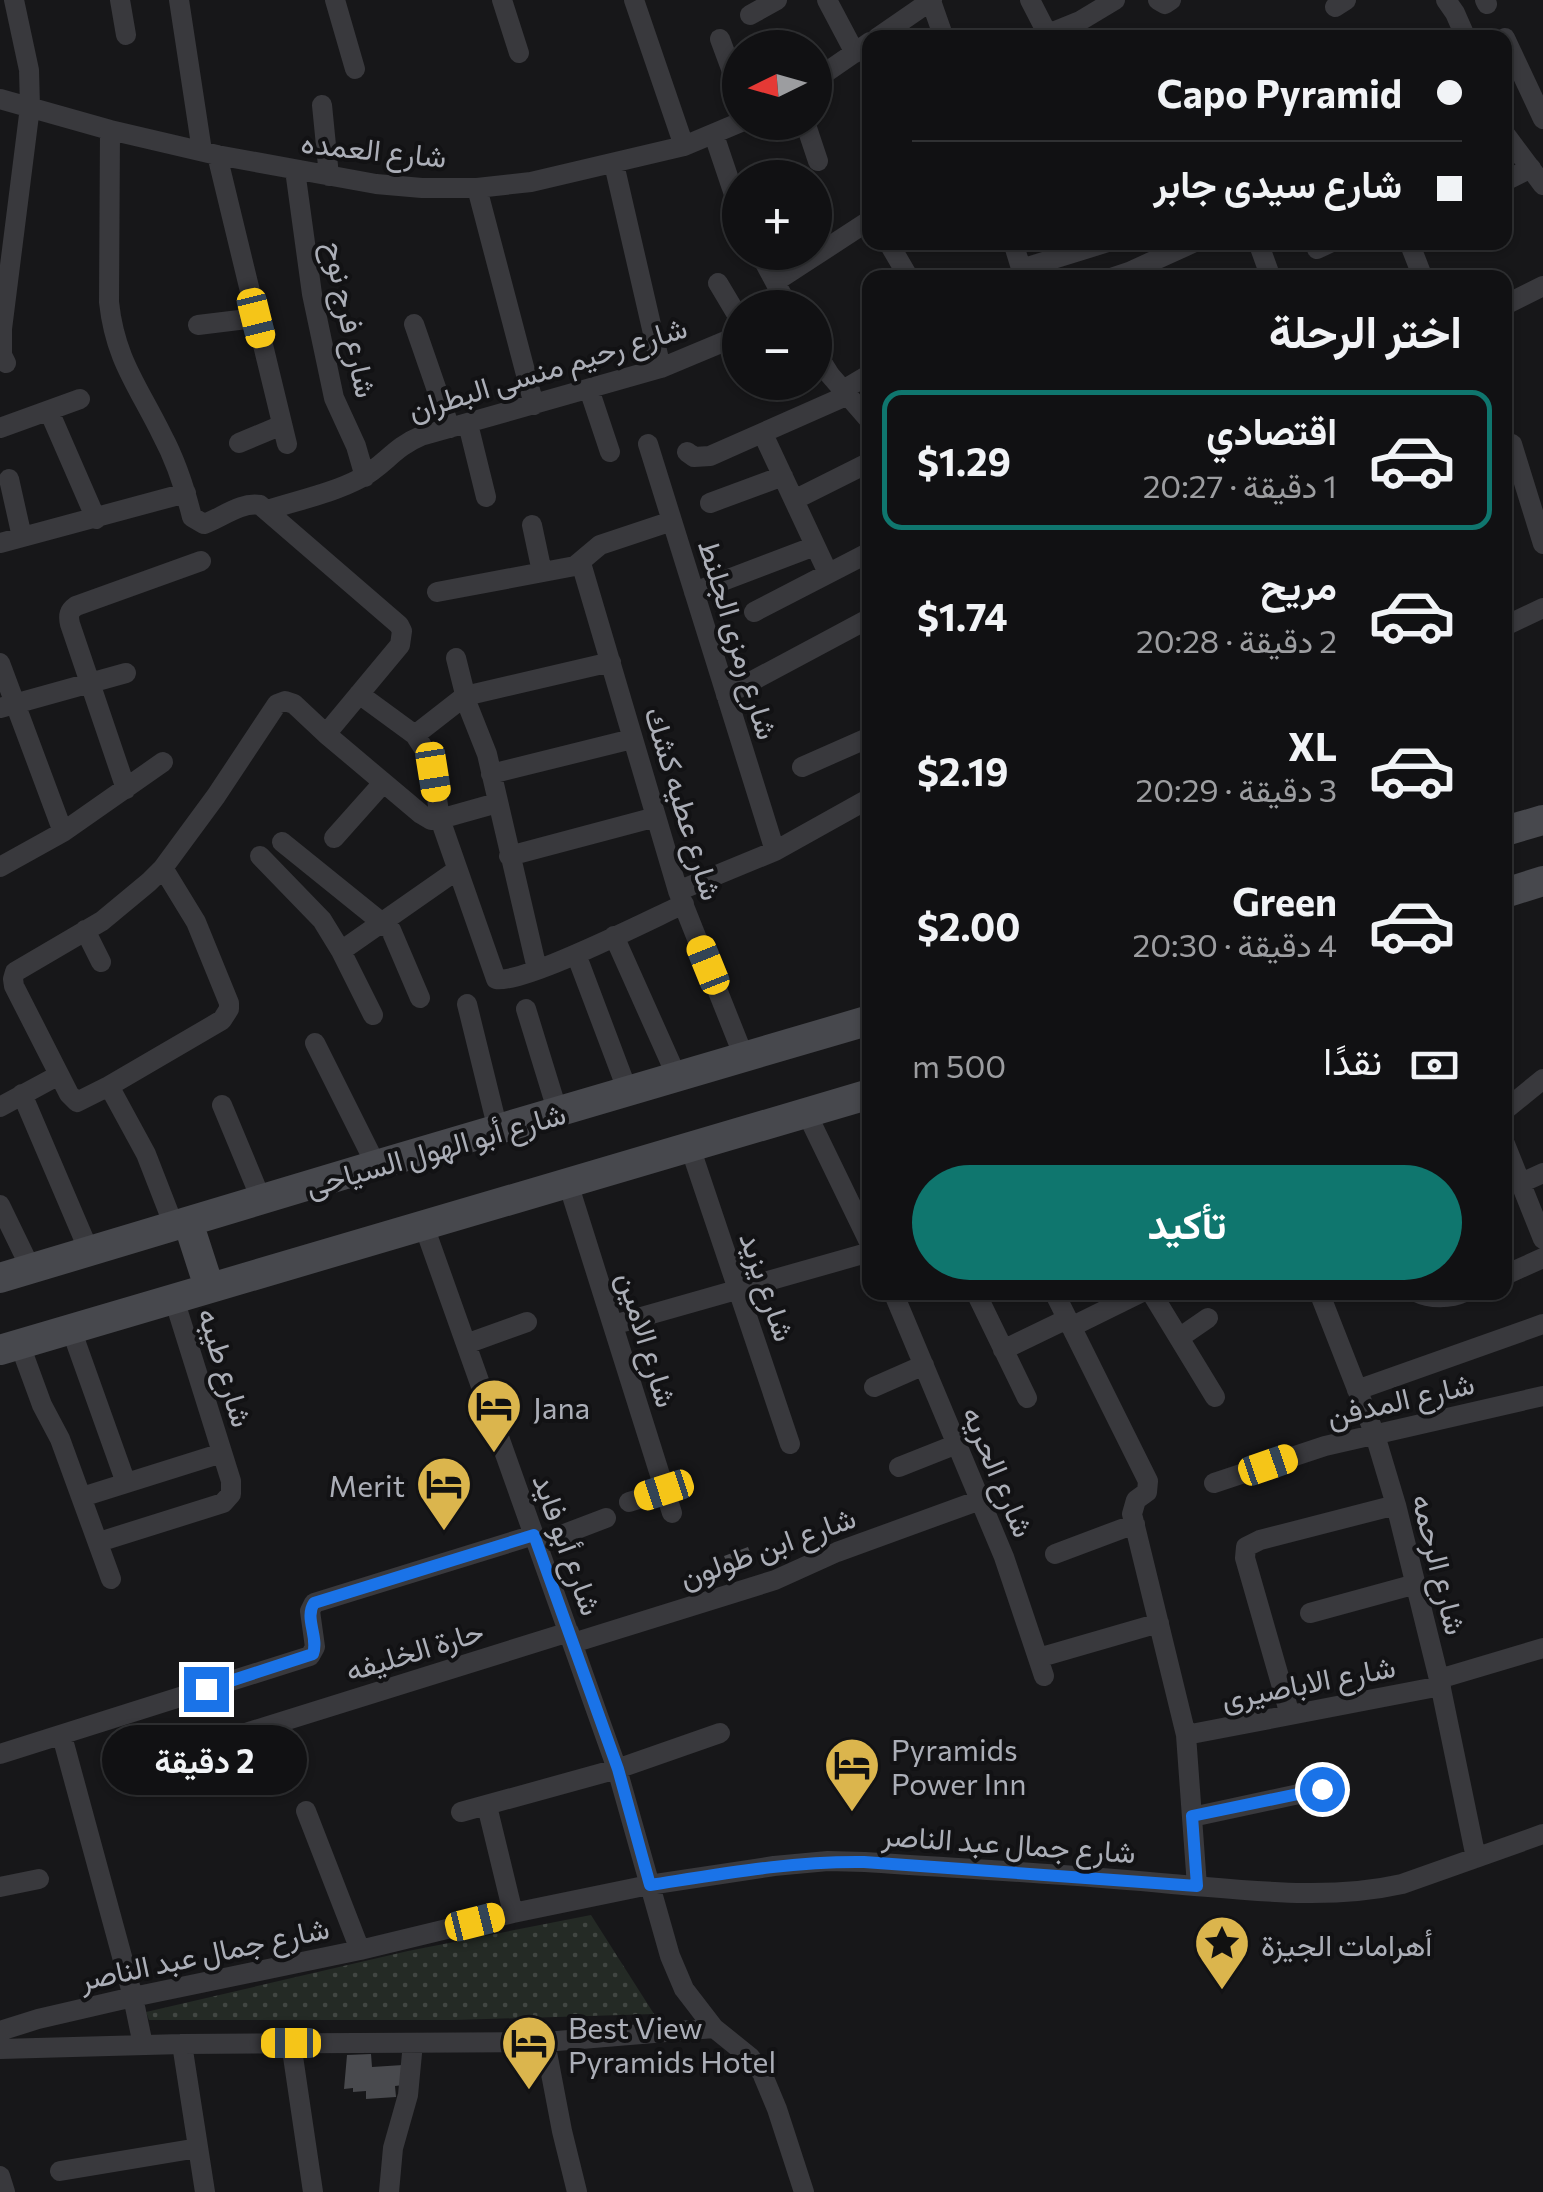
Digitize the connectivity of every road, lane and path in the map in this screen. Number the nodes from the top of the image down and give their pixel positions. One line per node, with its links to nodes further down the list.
1 (14, 0): 31 (street)
2 (120, 0): 21 (street)
3 (179, 0): 39 (street)
4 (335, 0): 28 (street)
5 (502, 0): 25 (street)
6 (634, 0): 38 (street)
7 (777, 0): 15 (street)
8 (828, 0): 24 (street)
9 (931, 0): 16 (street); 17 (street)
10 (1030, 0): 18 (street)
11 (1114, 0): 19 (street)
12 (1158, 0): 13 (street)
13 (1171, 0)
14 (1446, 0): 20 (street)
15 (750, 14)
16 (888, 30)
17 (941, 30)
18 (1041, 30)
19 (1058, 30)
20 (1463, 30)
21 (126, 35)
22 (720, 39): 23 (street)
23 (722, 44)
24 (862, 48): 27 (street)
25 (520, 53)
26 (1512, 53): 32 (street)
27 (832, 68)
28 (355, 69)
29 (0, 100): 31 (street, شارع العمده)
30 (322, 105): 44 (street)
31 (30, 108): 33 (street, شارع العمده); 64 (street)
32 (1543, 119)
33 (110, 130): 39 (street, شارع العمده); 86 (street)
34 (722, 131): 35 (street, شارع العمده)
35 (714, 135): 38 (street, شارع العمده); 40 (street)
36 (811, 140): 41 (street)
37 (1512, 143): 45 (street)
38 (684, 146): 42 (street, شارع العمده)
39 (209, 153): 43 (street, شارع العمده); 60 (street)
40 (722, 160)
41 (818, 160)
42 (614, 164): 47 (street, شارع العمده); 65 (street)
43 (296, 170): 44 (street, شارع العمده); 84 (street, شارع فرج نوح)
44 (328, 176): 47 (street, شارع العمده)
45 (1537, 177): 46 (street)
46 (1512, 180)
47 (477, 188): 71 (street)
48 (862, 225): 54 (street)
49 (1075, 250): 52 (street)
50 (1177, 250): 53 (street)
51 (769, 270): 54 (street)
52 (1030, 270)
53 (1131, 270)
54 (775, 282): 58 (street)
55 (718, 283): 57 (street)
56 (1543, 286): 59 (street)
57 (722, 290)
58 (779, 290)
59 (1512, 302)
60 (256, 318): 62 (street); 77 (street)
61 (414, 324): 74 (street)
62 (198, 326)
63 (722, 342): 65 (street, شارع رحيم منسى البطران)
64 (6, 363)
65 (662, 368): 68 (street, شارع رحيم منسى البطران)
66 (832, 378): 69 (street)
67 (862, 380): 69 (street)
68 (589, 389): 71 (street, شارع رحيم منسى البطران); 80 (street)
69 (846, 393): 73 (street); 76 (street)
70 (80, 399): 72 (street)
71 (534, 404): 74 (street, شارع رحيم منسى البطران)
72 (49, 412): 75 (street); 91 (street)
73 (862, 412)
74 (459, 426): 84 (street, شارع رحيم منسى البطران); 87 (street)
75 (0, 428)
76 (763, 434): 81 (street); 83 (street)
77 (239, 443)
78 (1516, 443): 96 (street)
79 (648, 444): 92 (street, شارع رمزى الجلنط)
80 (610, 452)
81 (687, 452)
82 (862, 466): 88 (street)
83 (783, 476): 88 (street); 89 (street)
84 (364, 477): 90 (street, شارع رحيم منسى البطران)
85 (9, 479): 94 (street)
86 (186, 493): 90 (street, شارع رحيم منسى البطران); 91 (street)
87 (486, 497)
88 (794, 500): 97 (street)
89 (710, 503)
90 (268, 510): 114 (street)
91 (96, 519): 94 (street)
92 (672, 521): 100 (street); 104 (street, شارع رمزى الجلنط)
93 (532, 525): 101 (street)
94 (22, 537): 95 (street)
95 (0, 543)
96 (1543, 544)
97 (816, 546): 102 (street); 104 (street)
98 (862, 556): 102 (street)
99 (201, 561): 113 (street)
100 (581, 563): 101 (street); 111 (street, شارع عطيه كشك)
101 (542, 572): 103 (street)
102 (828, 573): 106 (street)
103 (437, 592)
104 (694, 592): 115 (street, شارع رمزى الجلنط)
105 (1543, 608): 108 (street)
106 (754, 612)
107 (862, 622): 115 (street)
108 (1512, 623)
109 (456, 658): 116 (street)
110 (0, 662): 117 (street)
111 (611, 662): 116 (street); 120 (street, شارع عطيه كشك)
112 (126, 672): 113 (street)
113 (90, 683): 117 (street); 126 (street)
114 (359, 694): 118 (street); 119 (street)
115 (726, 695): 136 (street, شارع رمزى الجلنط)
116 (465, 696): 119 (street); 124 (street)
117 (7, 706): 133 (street)
118 (326, 734): 125 (street); 140 (street)
119 (415, 735): 130 (street)
120 (632, 740): 124 (street); 129 (street, شارع عطيه كشك)
121 (862, 741): 123 (street)
122 (163, 762): 126 (street)
123 (802, 767)
124 (491, 774): 127 (street)
125 (384, 784): 130 (street); 134 (street)
126 (126, 789): 133 (street)
127 (496, 803): 130 (street); 138 (street)
128 (862, 803): 136 (street)
129 (656, 817): 138 (street); 144 (street, شارع عطيه كشك)
130 (440, 819): 141 (street)
131 (1543, 820): 132 (main road)
132 (1512, 829)
133 (63, 832): 139 (street)
134 (334, 838)
135 (282, 842): 145 (street)
136 (776, 851): 144 (street)
137 (260, 856): 148 (street)
138 (509, 856): 151 (street)
139 (0, 866)
140 (164, 868): 146 (street); 162 (street)
141 (458, 870): 145 (street); 151 (street)
142 (1543, 881): 143 (main road)
143 (1512, 891)
144 (681, 897): 147 (street); 158 (street, شارع عطيه كشك)
145 (382, 922): 148 (street); 152 (street)
146 (85, 930): 150 (street); 159 (street)
147 (614, 936): 149 (street); 160 (street)
148 (341, 951): 155 (street)
149 (576, 954): 151 (street); 163 (street)
150 (101, 962)
151 (536, 970)
152 (420, 998)
153 (468, 1004): 171 (street)
154 (526, 1009): 169 (street)
155 (373, 1014)
156 (862, 1022): 158 (main road, شارع أبو الهول السياحى)
157 (315, 1043): 174 (street)
158 (744, 1057): 160 (main road, شارع أبو الهول السياحى)
159 (59, 1075): 162 (street); 164 (street)
160 (678, 1077): 163 (main road, شارع أبو الهول السياحى)
161 (1543, 1079): 166 (street)
162 (109, 1086): 180 (street)
163 (628, 1092): 169 (main road, شارع أبو الهول السياحى)
164 (22, 1094): 168 (street); 184 (street)
165 (862, 1097): 170 (main road)
166 (1512, 1104)
167 (222, 1106): 178 (street)
168 (0, 1107)
169 (558, 1112): 171 (main road, شارع أبو الهول السياحى)
170 (807, 1114): 172 (main road); 182 (street)
171 (498, 1130): 174 (main road, شارع أبو الهول السياحى)
172 (690, 1147): 176 (main road); 191 (street, شارع يزيد)
173 (1512, 1161): 177 (street)
174 (376, 1165): 178 (main road, شارع أبو الهول السياحى)
175 (1543, 1173): 177 (street)
176 (568, 1183): 181 (main road); 203 (street, شارع الامين)
177 (1521, 1183): 183 (street)
178 (261, 1199): 180 (main road, شارع أبو الهول السياحى)
179 (0, 1204): 187 (street)
180 (181, 1224): 184 (main road, شارع أبو الهول السياحى); 190 (main road)
181 (424, 1226): 190 (main road); 206 (street, شارع أبو فايد)
182 (862, 1227)
183 (1543, 1239)
184 (90, 1251): 187 (main road, شارع أبو الهول السياحى)
185 (862, 1254): 191 (street)
186 (1543, 1258): 188 (street)
187 (32, 1269): 189 (main road, شارع أبو الهول السياحى)
188 (1512, 1272)
189 (0, 1278)
190 (209, 1287): 192 (main road)
191 (738, 1289): 203 (street); 216 (street, شارع يزيد)
192 (174, 1299): 204 (main road); 218 (street, شارع طيبه)
193 (896, 1300): 209 (street, شارع الحريه)
194 (979, 1300): 208 (street)
195 (1058, 1300): 201 (street)
196 (1123, 1300): 201 (street)
197 (1157, 1300): 205 (street)
198 (1323, 1300): 211 (street, شارع الرحمه)
199 (1208, 1318): 205 (street)
200 (526, 1322): 206 (street)
201 (1069, 1323): 208 (street); 229 (street)
202 (1543, 1324): 211 (street)
203 (613, 1325): 222 (street, شارع الامين)
204 (71, 1330): 207 (main road); 220 (street)
205 (1179, 1338): 213 (street)
206 (466, 1344): 230 (street, شارع أبو فايد)
207 (10, 1348): 223 (street)
208 (1003, 1350): 214 (street)
209 (924, 1365): 210 (street); 217 (street, شارع الحريه)
210 (874, 1387)
211 (1357, 1390): 215 (street, شارع الرحمه)
212 (1543, 1396): 215 (street, شارع المدفن)
213 (1215, 1397)
214 (1026, 1398)
215 (1375, 1435): 221 (street, شارع المدفن); 226 (street, شارع الرحمه)
216 (790, 1444)
217 (957, 1444): 219 (street); 224 (street, شارع الحريه)
218 (222, 1453): 220 (street); 231 (street, شارع طيبه)
219 (899, 1467)
220 (126, 1483): 223 (street)
221 (1214, 1483)
222 (664, 1490): 225 (street); 227 (street, شارع الامين)
223 (82, 1497): 231 (street)
224 (980, 1500): 236 (street, شارع الحريه); 237 (street, شارع ابن طولون)
225 (629, 1502)
226 (1396, 1505): 234 (street, شارع الرحمه); 240 (street)
227 (672, 1513)
228 (606, 1518): 230 (street)
229 (1135, 1524): 232 (street); 236 (street)
230 (536, 1540): 237 (street, شارع أبو فايد); 243 (street)
231 (98, 1542): 233 (street)
232 (1055, 1554)
233 (111, 1579)
234 (1416, 1584): 235 (street); 239 (street, شارع الرحمه)
235 (1310, 1613)
236 (1159, 1623): 242 (street)
237 (571, 1638): 244 (street, حارة الخليفه); 246 (street, شارع أبو فايد)
238 (1543, 1648): 239 (street, شارع الاباصيرى)
239 (1440, 1682): 240 (street, شارع الاباصيرى); 253 (street, شارع الرحمه)
240 (1290, 1715): 242 (street, شارع الاباصيرى)
241 (720, 1734): 246 (street)
242 (1186, 1735): 251 (street)
243 (62, 1736): 245 (street); 260 (street)
244 (220, 1741)
245 (0, 1754)
246 (618, 1769): 248 (street); 255 (street, شارع أبو فايد)
247 (1322, 1789): 251 (street)
248 (486, 1806): 250 (street); 258 (street)
249 (306, 1812): 259 (street)
250 (460, 1812)
251 (1192, 1816): 256 (street)
252 (1543, 1834): 253 (street, شارع جمال عبد الناصر)
253 (1476, 1858): 256 (street, شارع جمال عبد الناصر)
254 (39, 1879): 257 (street)
255 (650, 1885): 256 (street, شارع جمال عبد الناصر); 258 (street, شارع جمال عبد الناصر); 261 (street, شارع أبو فايد)
256 (1197, 1886)
257 (0, 1887)
258 (513, 1913): 259 (street, شارع جمال عبد الناصر)
259 (360, 1950): 260 (street, شارع جمال عبد الناصر)
260 (132, 1997): 262 (street, شارع جمال عبد الناصر); 267 (street)
261 (714, 2028): 263 (street); 277 (street, شارع أبو فايد)
262 (0, 2032)
263 (545, 2042): 265 (street); 276 (street)
264 (291, 2043): 265 (street); 266 (street); 274 (street)
265 (413, 2043): 275 (street)
266 (182, 2044): 267 (street); 269 (street)
267 (142, 2045): 268 (street)
268 (0, 2049)
269 (198, 2148): 270 (street); 273 (street)
270 (60, 2172)
271 (0, 2176): 272 (street)
272 (4, 2192)
273 (205, 2192)
274 (313, 2192)
275 (390, 2192)
276 (576, 2192)
277 (804, 2192)

